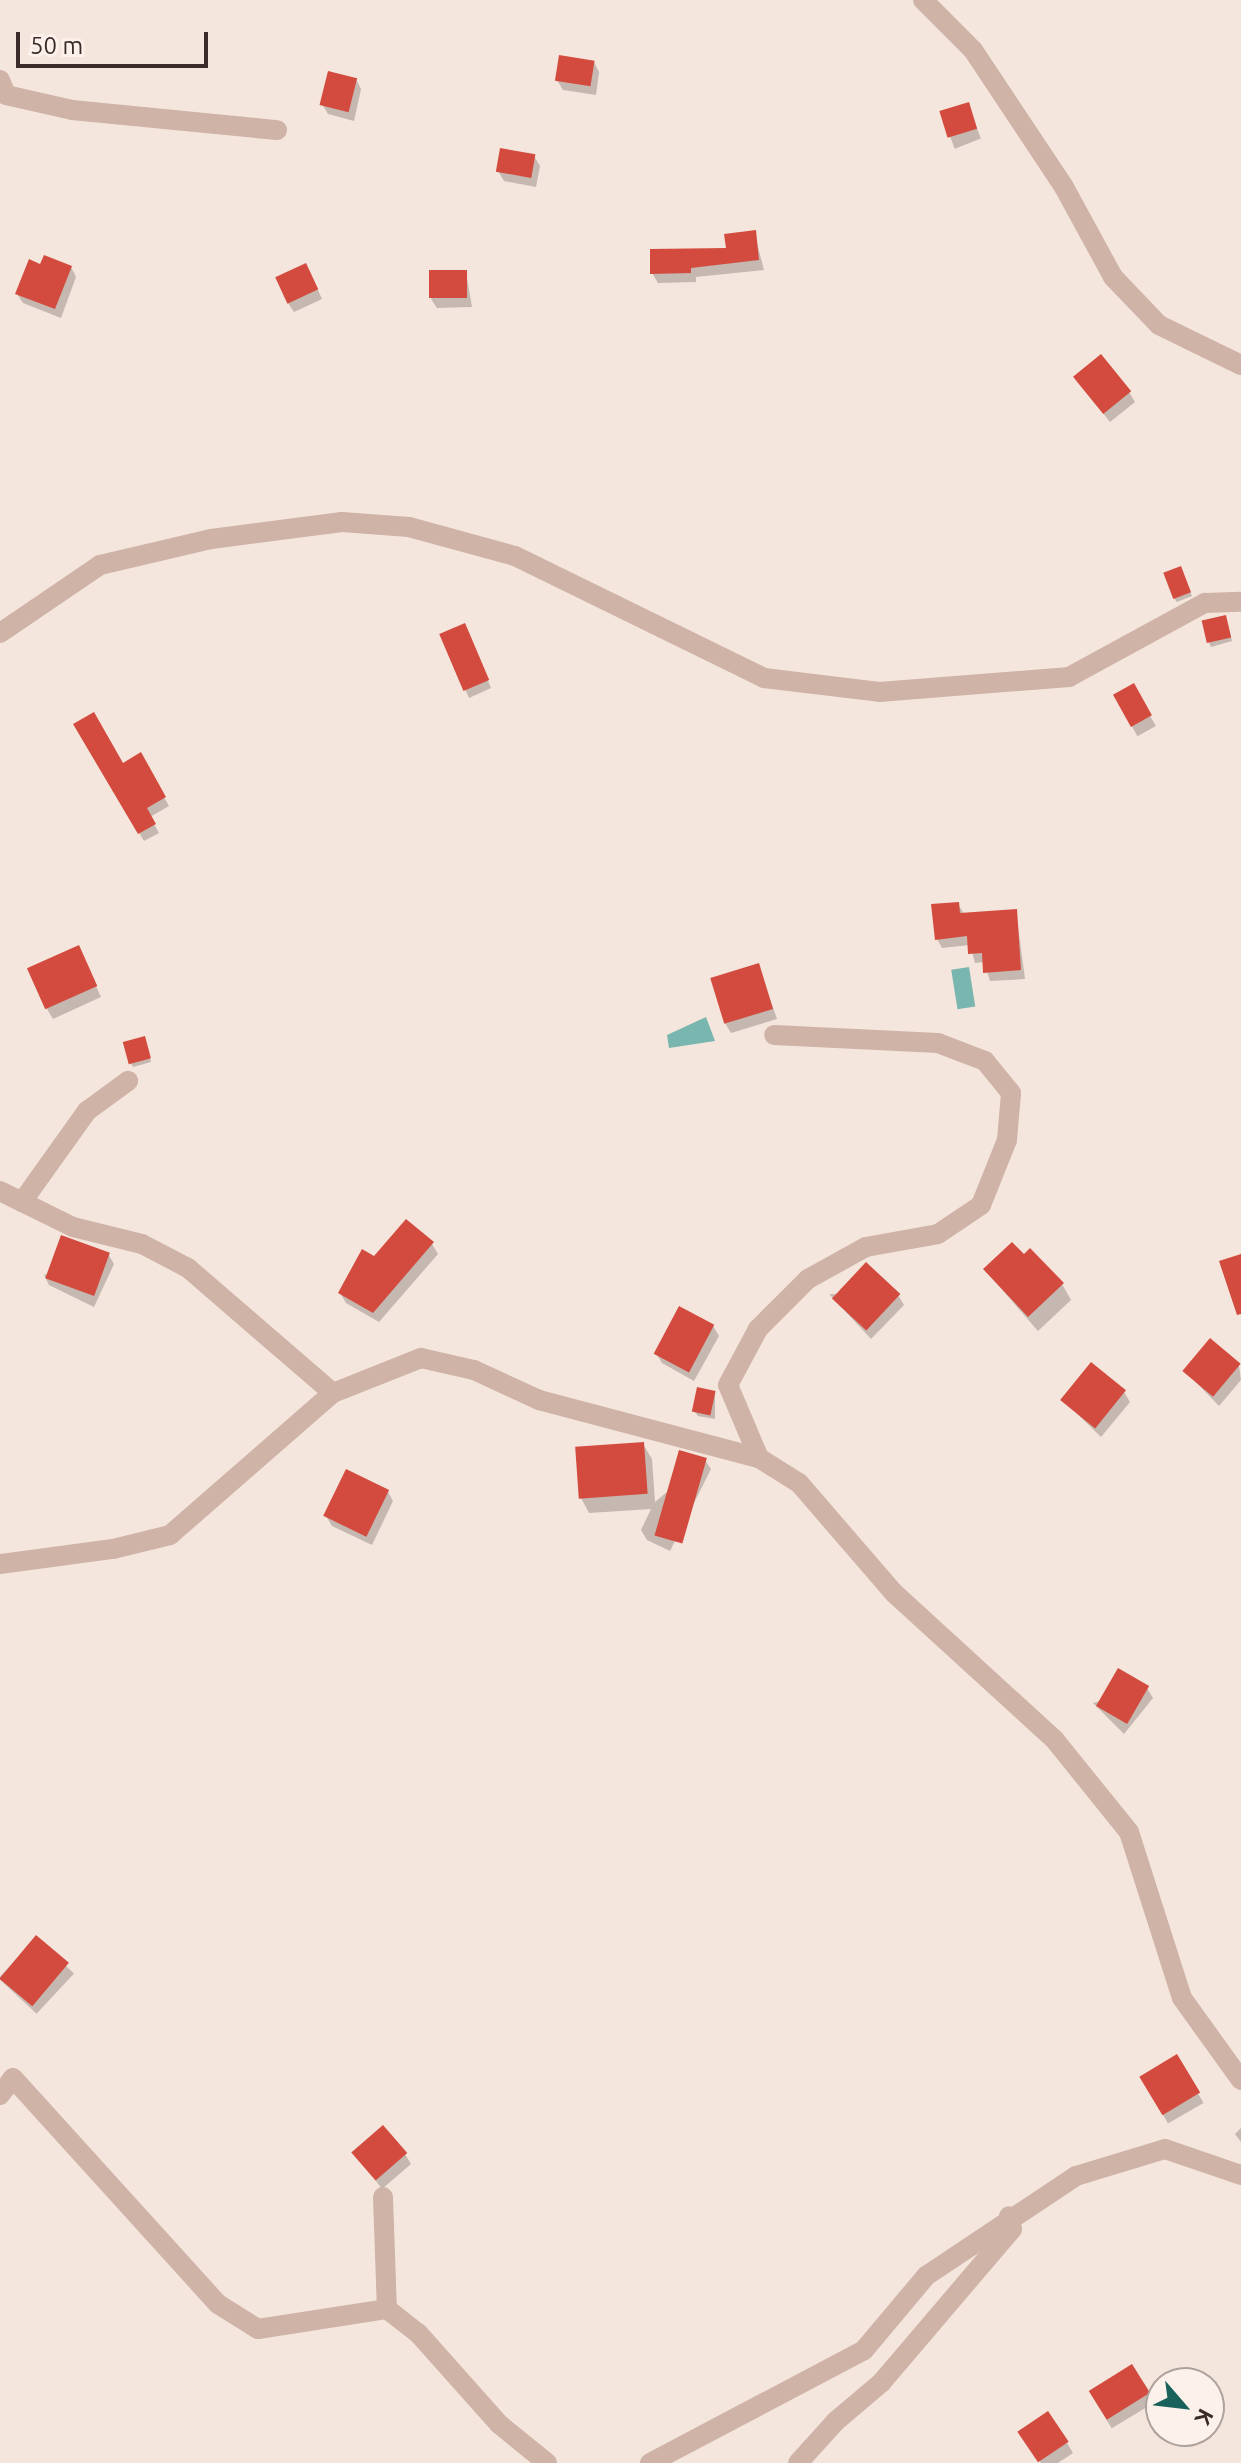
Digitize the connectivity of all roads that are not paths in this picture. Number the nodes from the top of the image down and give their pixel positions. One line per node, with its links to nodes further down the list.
1 (923, 0): 4 (street)
2 (0, 80): 3 (street)
3 (277, 130)
4 (1241, 365)
5 (1241, 602): 6 (street)
6 (0, 633)
7 (774, 1035): 12 (street)
8 (128, 1081): 10 (street)
9 (0, 1191): 10 (street)
10 (22, 1202): 11 (street)
11 (333, 1393): 12 (street); 13 (street)
12 (759, 1458): 15 (street)
13 (0, 1564)
14 (7, 2079): 16 (street); 20 (street)
15 (1241, 2080)
16 (0, 2095)
17 (1241, 2175): 19 (street)
18 (383, 2197): 20 (street)
19 (1009, 2216): 22 (street); 23 (street)
20 (387, 2309): 21 (street)
21 (547, 2463)
22 (650, 2463)
23 (798, 2463)

